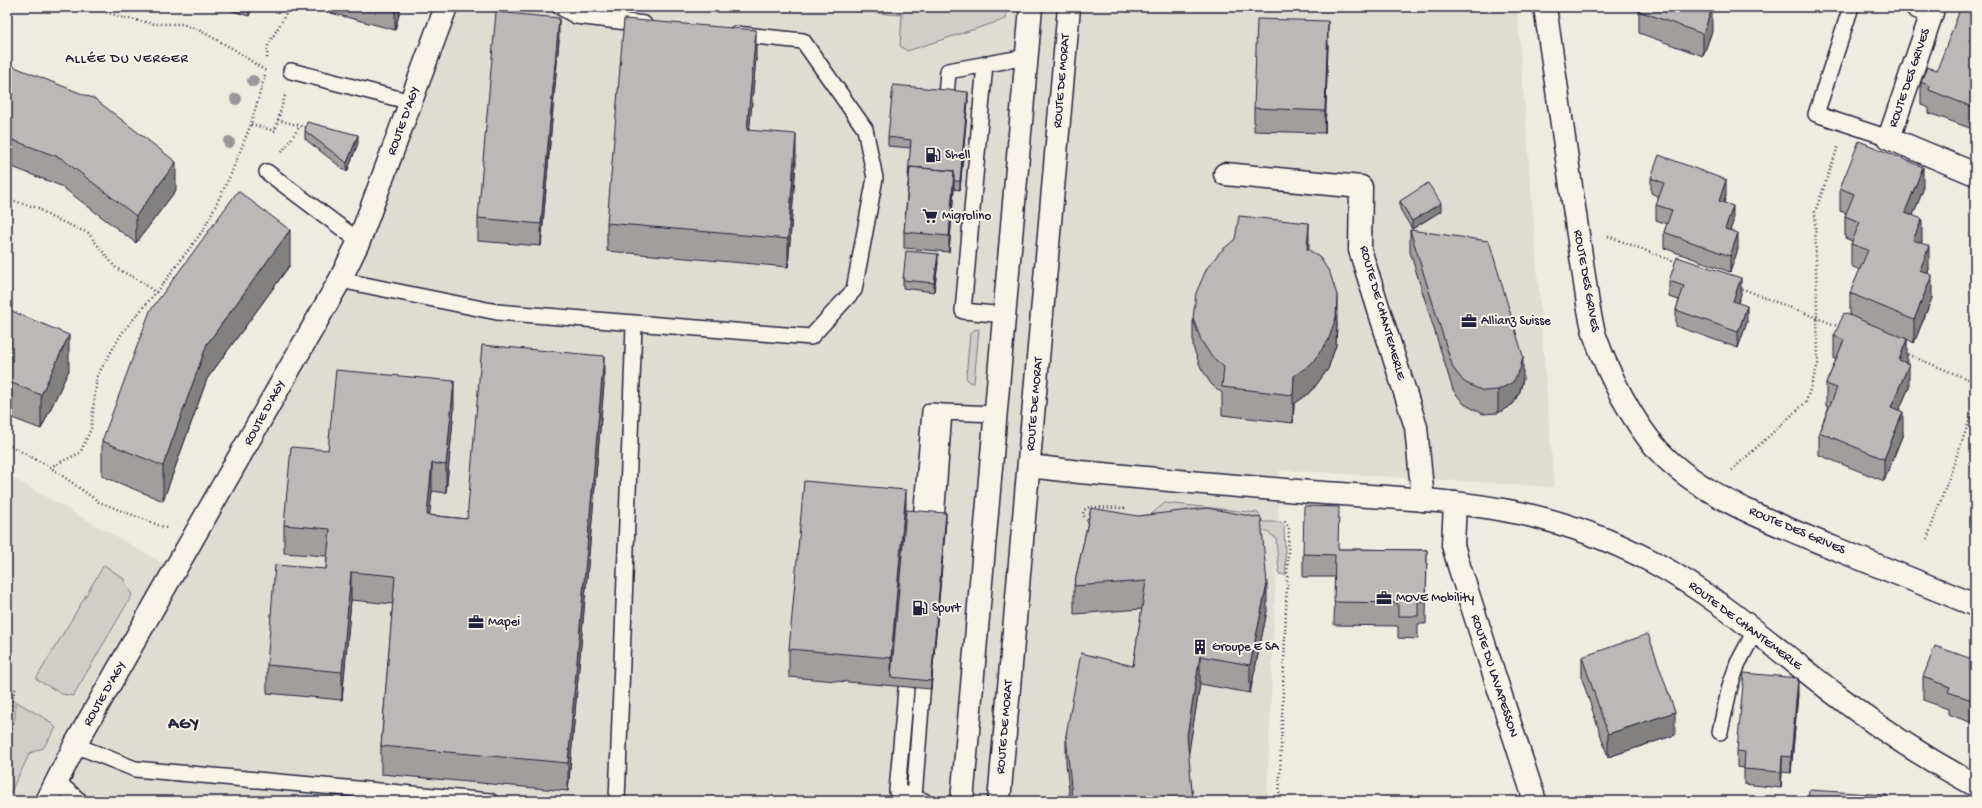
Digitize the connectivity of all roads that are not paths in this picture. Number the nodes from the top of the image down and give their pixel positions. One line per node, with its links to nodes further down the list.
1 (446, 7): 13 (street, ROUTE D'AGY)
2 (560, 7): 8 (lane)
3 (1031, 7): 10 (street)
4 (1069, 7): 27 (street, ROUTE DE MORAT)
5 (1545, 7): 32 (street, ROUTE DES GRIVES)
6 (1851, 7): 15 (lane)
7 (1917, 7): 15 (street, ROUTE DES GRIVES)
8 (655, 25)
9 (725, 33): 24 (lane)
10 (1027, 57): 11 (lane); 23 (street)
11 (985, 64): 14 (lane); 20 (lane)
12 (291, 71): 13 (lane)
13 (411, 102): 21 (street, ROUTE D'AGY)
14 (943, 124)
15 (1889, 138): 18 (street, ROUTE DES GRIVES)
16 (267, 172): 21 (lane)
17 (1225, 174): 28 (street, ROUTE DE CHANTEMERLE)
18 (1975, 174)
19 (960, 178): 20 (lane)
20 (975, 183): 23 (lane)
21 (359, 242): 22 (street, ROUTE D'AGY)
22 (340, 280): 24 (lane); 37 (street, ROUTE D'AGY)
23 (1004, 315): 26 (street)
24 (634, 325): 44 (lane)
25 (944, 412): 26 (lane); 30 (lane); 31 (lane)
26 (996, 414): 45 (street)
27 (1029, 466): 28 (street, ROUTE DE CHANTEMERLE); 46 (street, ROUTE DE MORAT)
28 (1423, 500): 29 (street, ROUTE DE CHANTEMERLE)
29 (1455, 503): 33 (street, ROUTE DE CHANTEMERLE); 47 (street, ROUTE DU LAVAPESSON)
30 (918, 546)
31 (934, 546)
32 (1975, 604)
33 (1755, 631): 36 (lane); 39 (street, ROUTE DE CHANTEMERLE)
34 (909, 656): 40 (lane)
35 (925, 656): 40 (lane)
36 (1720, 732)
37 (75, 745): 38 (street, ROUTE D'AGY); 43 (lane)
38 (56, 781): 41 (street, ROUTE D'AGY); 42 (lane)
39 (1975, 785)
40 (919, 799)
41 (47, 801)
42 (80, 801)
43 (490, 801)
44 (617, 801)
45 (962, 801)
46 (999, 801)
47 (1535, 801)

